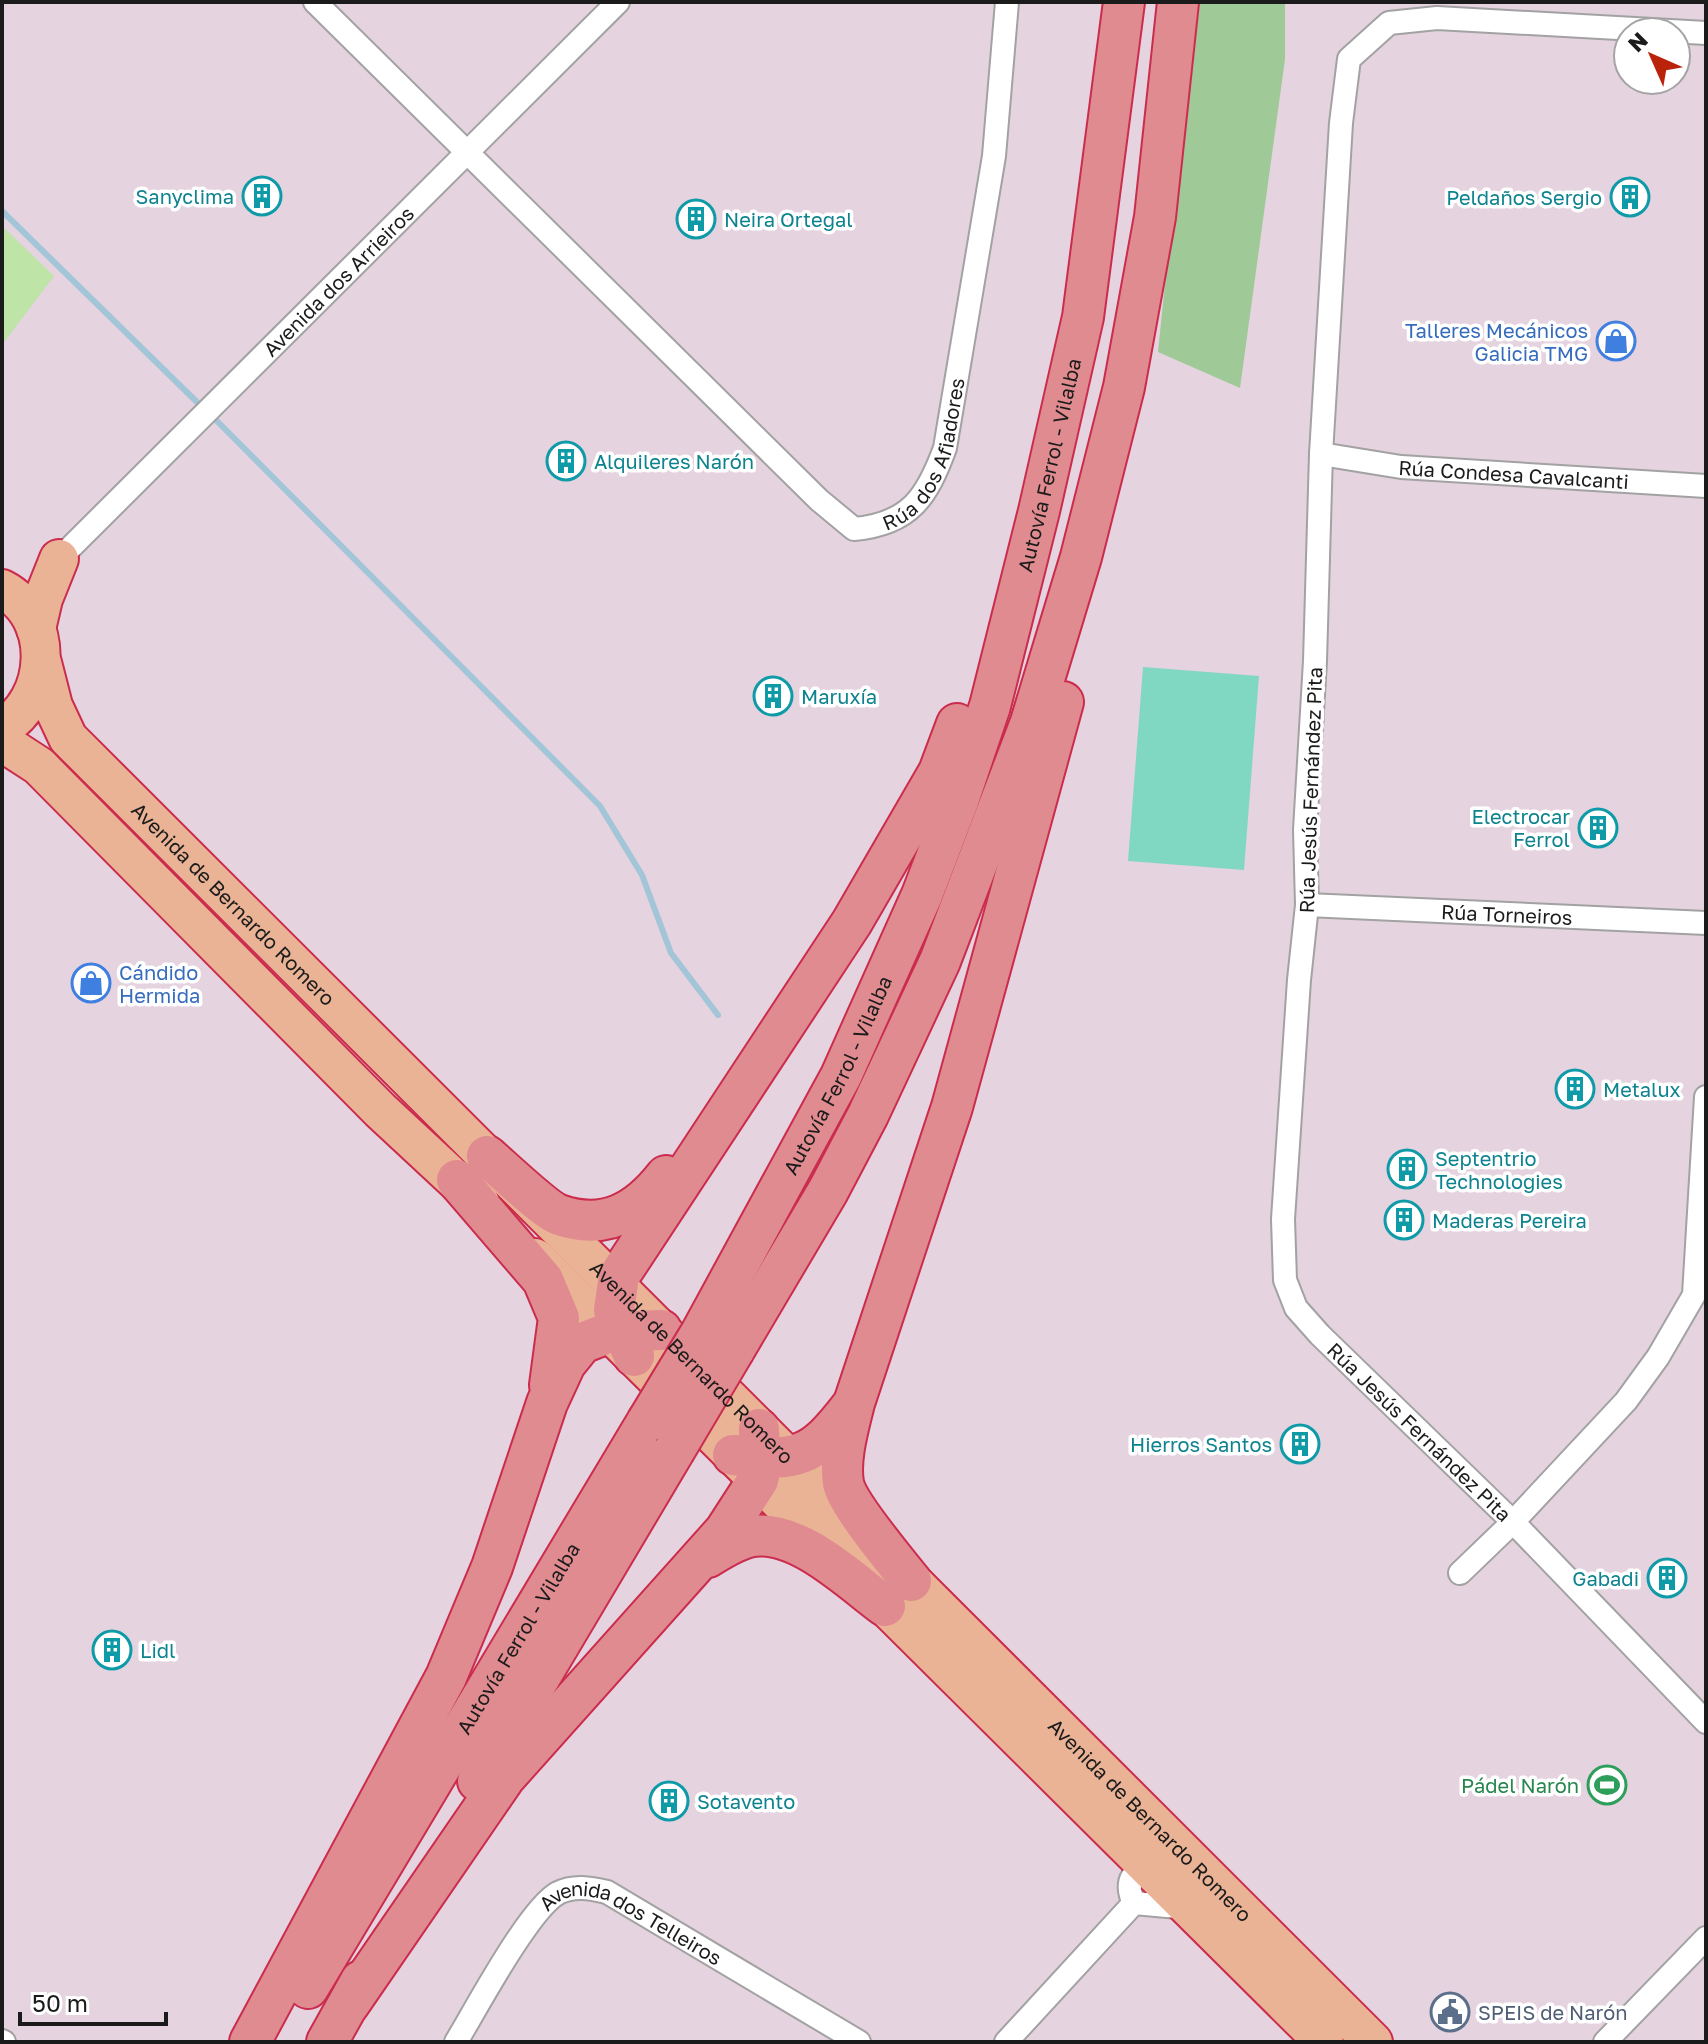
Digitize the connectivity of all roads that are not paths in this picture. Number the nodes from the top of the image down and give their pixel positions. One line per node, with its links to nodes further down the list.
1 (315, 2): 7 (street, Rúa dos Afiadores)
2 (618, 2): 7 (street, Avenida dos Arrieiros)
3 (1007, 2): 7 (street, Rúa dos Afiadores)
4 (1124, 2): 11 (highway, Autovía Ferrol - Vilalba)
5 (1178, 2): 8 (highway, Autovía Ferrol - Vilalba)
6 (1706, 33): 9 (street, Rúa Jesús Fernández Pita)
7 (466, 151): 12 (street, Avenida dos Arrieiros)
8 (1124, 387): 25 (highway, Autovía Ferrol - Vilalba); 27 (highway)
9 (1321, 454): 10 (street, Rúa Condesa Cavalcanti); 18 (street, Rúa Jesús Fernández Pita)
10 (1706, 486)
11 (1039, 511): 20 (highway); 25 (highway, Autovía Ferrol - Vilalba)
12 (59, 559): 13 (highway); 15 (highway)
13 (2, 576)
14 (2, 589): 15 (highway)
15 (39, 646): 16 (highway); 22 (highway, Avenida de Bernardo Romero)
16 (2, 728)
17 (2, 742): 22 (highway, Avenida de Bernardo Romero)
18 (1307, 905): 19 (street, Rúa Torneiros); 29 (street, Rúa Jesús Fernández Pita)
19 (1706, 923)
20 (783, 1029): 22 (highway); 23 (highway)
21 (1706, 1097): 29 (street)
22 (472, 1168): 23 (highway, Avenida de Bernardo Romero); 24 (highway, Avenida de Bernardo Romero); 26 (highway)
23 (616, 1286): 24 (highway)
24 (632, 1338): 26 (highway); 28 (highway, Avenida de Bernardo Romero)
25 (718, 1342): 38 (highway, Autovía Ferrol - Vilalba, bridge); 40 (highway, Autovía Ferrol - Vilalba, bridge)
26 (547, 1403): 39 (highway)
27 (854, 1403): 28 (highway); 32 (highway)
28 (760, 1456): 30 (highway); 32 (highway, Avenida de Bernardo Romero)
29 (1513, 1522): 31 (street); 33 (street, Rúa Jesús Fernández Pita)
30 (701, 1561): 32 (highway); 38 (highway)
31 (1460, 1573)
32 (898, 1593): 34 (highway, Avenida de Bernardo Romero)
33 (1706, 1722)
34 (1162, 1858): 35 (street); 36 (highway, Avenida de Bernardo Romero); 46 (highway, Avenida de Bernardo Romero)
35 (1134, 1903): 36 (street); 44 (street)
36 (1189, 1908): 45 (highway, Avenida de Bernardo Romero)
37 (1706, 1938): 47 (street)
38 (349, 2004): 41 (highway, Autovía Ferrol - Vilalba)
39 (250, 2042)
40 (276, 2042)
41 (327, 2042)
42 (456, 2042): 43 (street, Avenida dos Telleiros)
43 (859, 2042)
44 (1006, 2042)
45 (1324, 2042)
46 (1373, 2042)
47 (1605, 2042)

